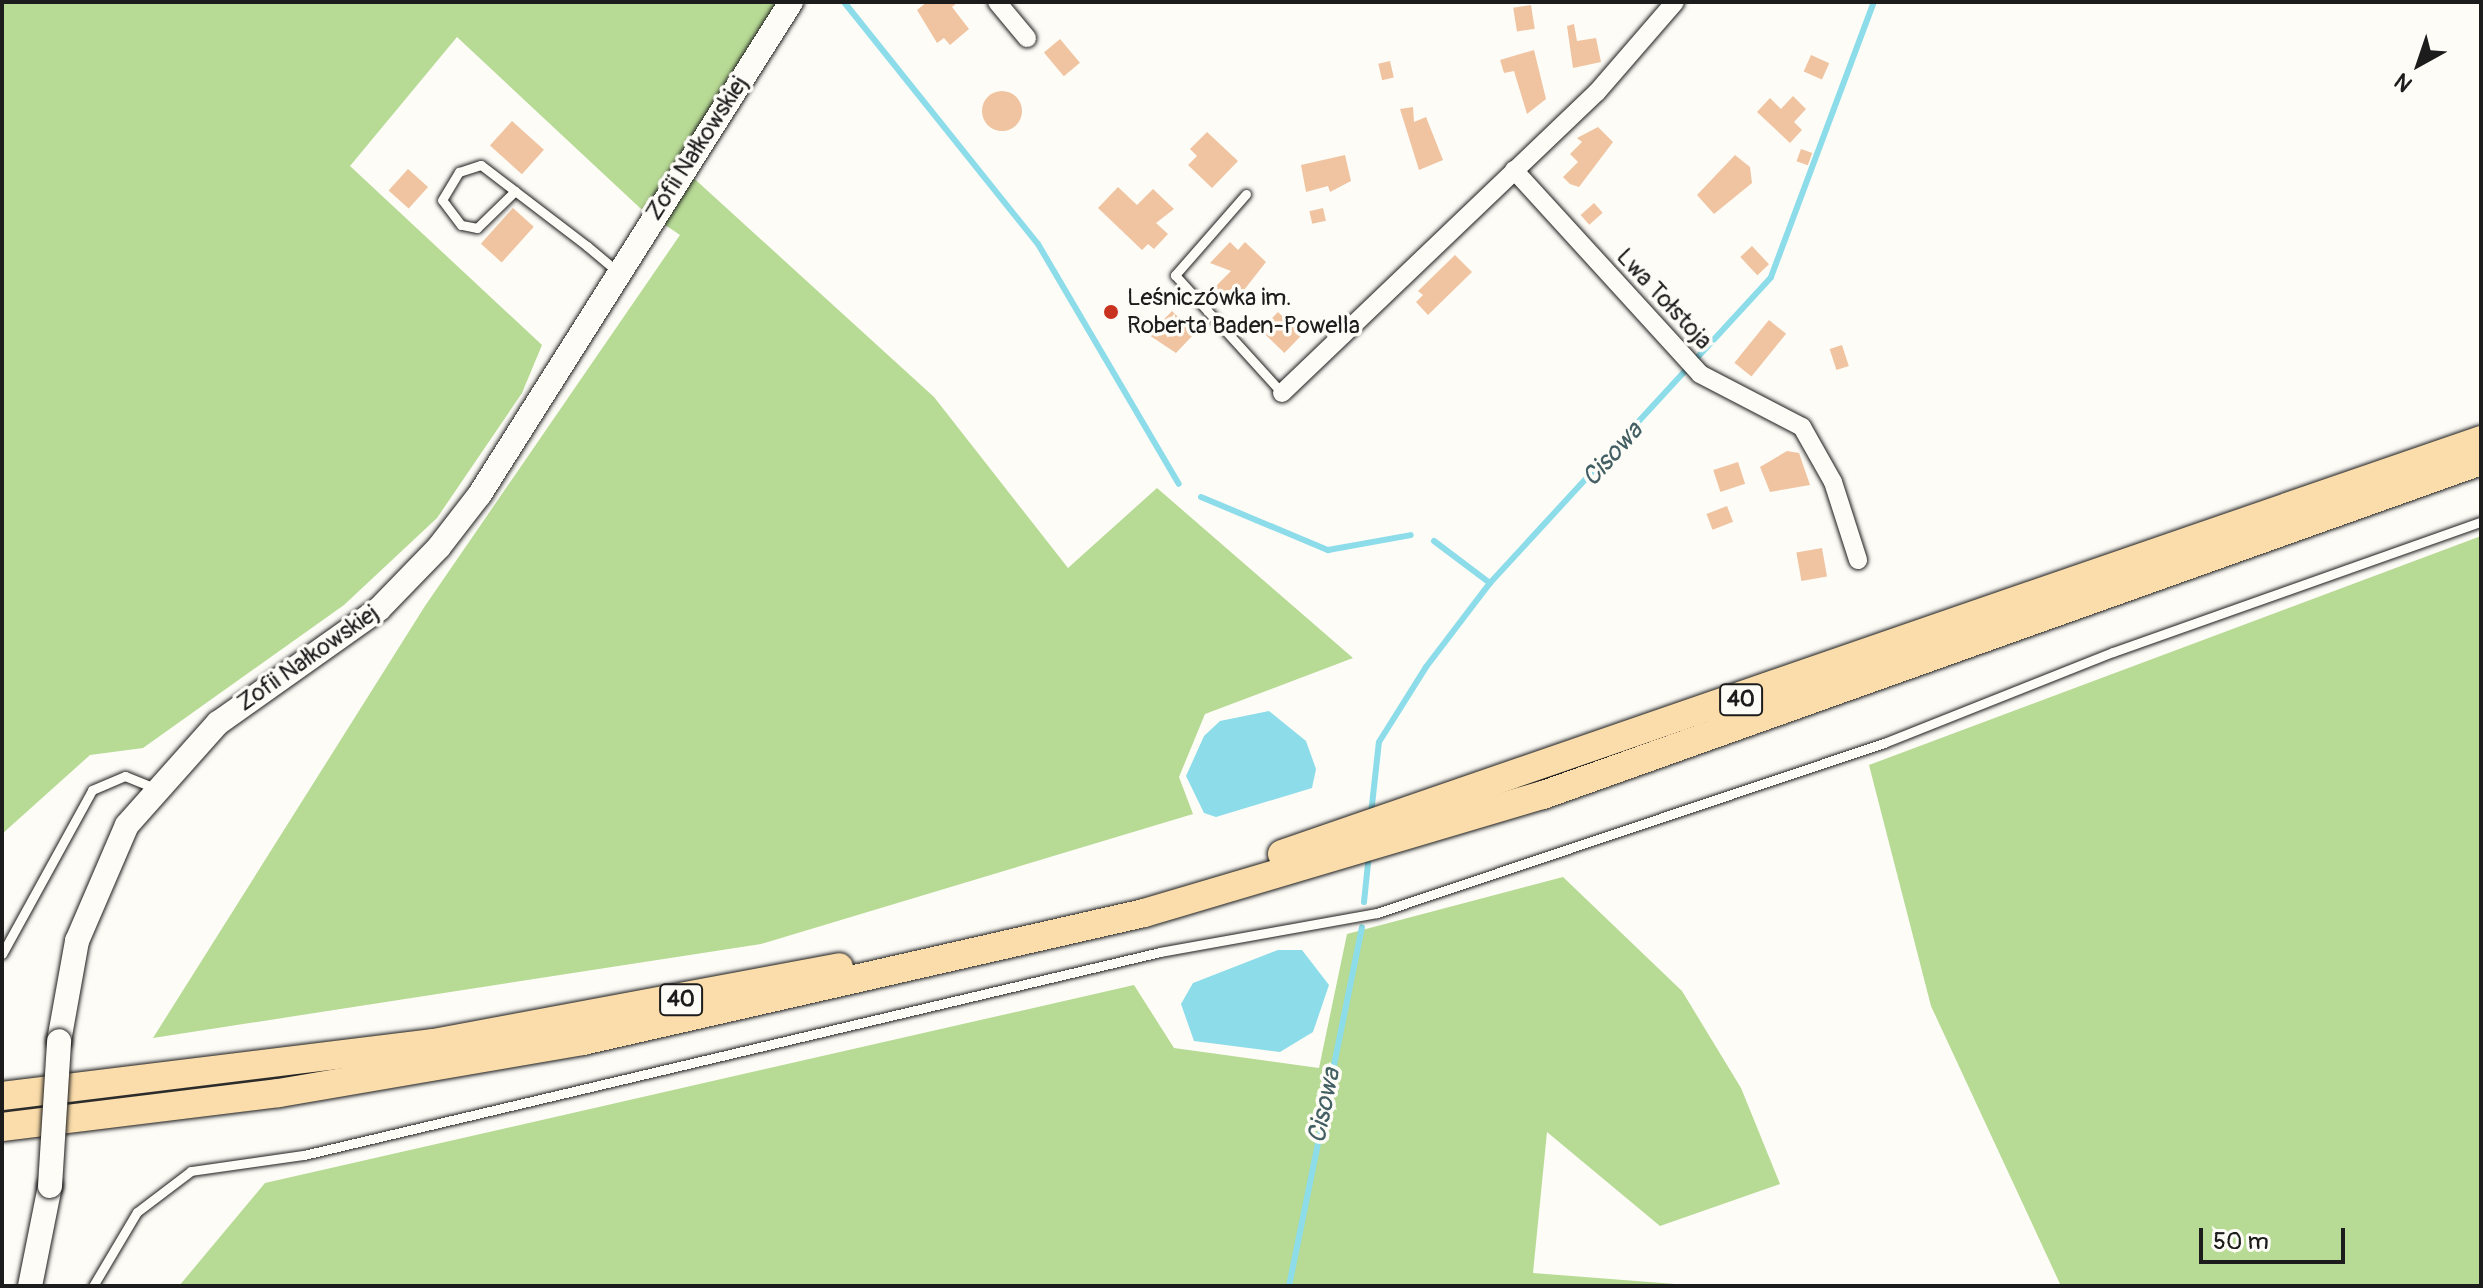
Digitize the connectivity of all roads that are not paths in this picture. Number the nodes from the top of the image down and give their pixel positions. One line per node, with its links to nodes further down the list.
1 (791, 2): 8 (street, Zofii Nałkowskiej)
2 (997, 2): 4 (street)
3 (1675, 2): 5 (street)
4 (1027, 38)
5 (1514, 170): 9 (street); 13 (street, Lwa Tołstoja)
6 (515, 191): 6 (lane); 8 (lane)
7 (1246, 194): 9 (lane)
8 (618, 272): 14 (street, Zofii Nałkowskiej)
9 (1282, 393)
10 (2481, 440): 15 (main road, 40)
11 (2481, 461): 15 (main road, 40)
12 (2481, 522): 21 (lane)
13 (1858, 560)
14 (155, 788): 17 (lane); 20 (street, Zofii Nałkowskiej, bridge)
15 (1389, 833): 16 (main road, 40)
16 (1345, 846): 18 (main road, 40); 19 (main road, 40)
17 (2, 954)
18 (2, 1096)
19 (2, 1127)
20 (30, 1286)
21 (93, 1286)

